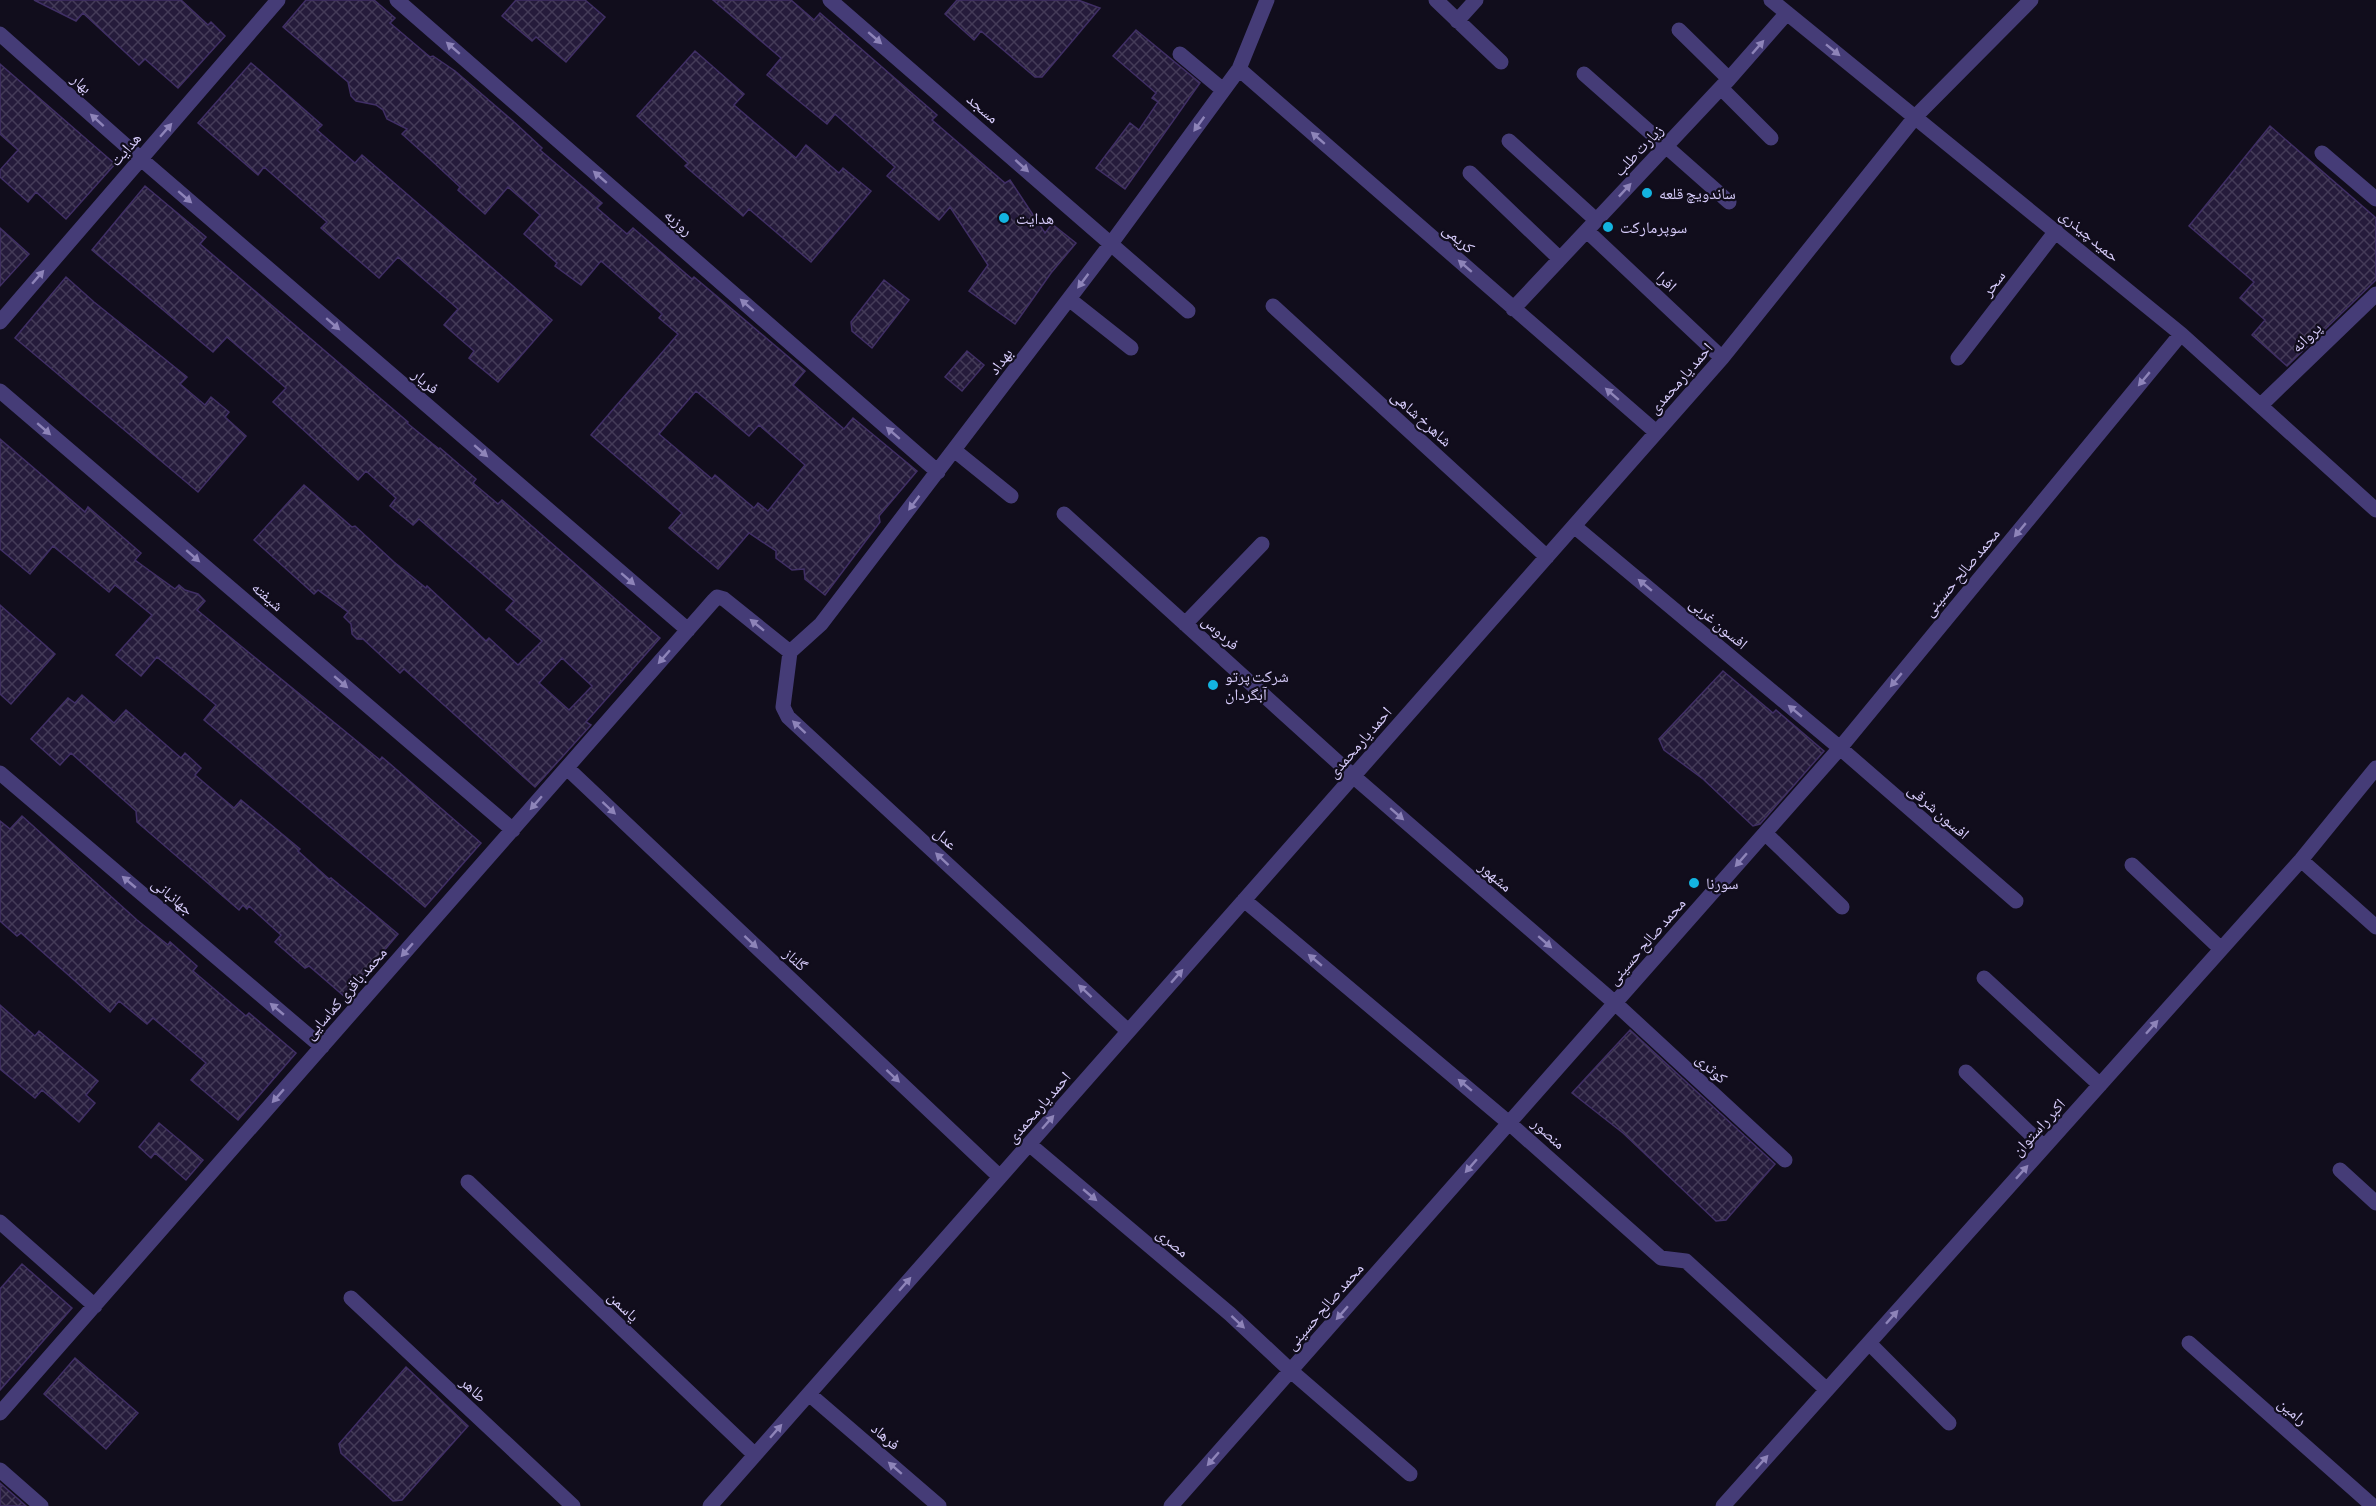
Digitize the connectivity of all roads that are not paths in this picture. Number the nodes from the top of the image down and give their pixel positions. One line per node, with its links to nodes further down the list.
1 (278, 0): 24 (street, هدایت, one-way to 1)
2 (398, 0): 46 (street, روزبه, one-way to 2)
3 (830, 0): 30 (street, مسجد, one-way to 30)
4 (1267, 0): 15 (street, بهداد)
5 (1436, 0): 10 (street)
6 (1476, 0): 10 (street)
7 (1771, 0): 9 (street, حمید چیذری)
8 (2031, 0): 19 (street, احمد یارمحمدی)
9 (1787, 13): 17 (street, زیارت طلب, one-way to 9); 19 (street, حمید چیذری, one-way to 19)
10 (1458, 21): 14 (street)
11 (1679, 30): 17 (street)
12 (0, 34): 24 (street, بهار, one-way to 12)
13 (1180, 54): 18 (street)
14 (1501, 62)
15 (1239, 69): 18 (street, بهداد); 35 (street, کریمی, one-way to 15)
16 (1584, 74): 22 (street)
17 (1725, 83): 20 (street); 22 (street, زیارت طلب)
18 (1223, 90): 30 (street, بهداد, one-way to 30)
19 (1916, 116): 29 (street, حمید چیذری); 40 (street, احمد یارمحمدی)
20 (1771, 138)
21 (1509, 141): 28 (street, افرا)
22 (1667, 146): 27 (street); 28 (street, زیارت طلب, one-way to 22)
23 (2322, 153): 26 (street)
24 (141, 159): 37 (street, هدایت, one-way to 24); 54 (street, فریار, one-way to 54)
25 (1470, 173): 31 (street)
26 (2376, 199)
27 (1729, 202)
28 (1592, 226): 31 (street, زیارت طلب); 40 (street, افرا)
29 (2056, 231): 38 (street, حمید چیذری); 41 (street, سحر)
30 (1110, 245): 33 (street, بهداد, one-way to 33); 36 (street, مسجد)
31 (1560, 259): 35 (street, زیارت طلب)
32 (2376, 294): 43 (street, پروانه)
33 (1069, 299): 39 (street); 45 (street, بهداد)
34 (1273, 306): 52 (street, شاهرخ شاهی)
35 (1513, 309): 44 (street, کریمی, one-way to 35)
36 (1188, 310)
37 (0, 322)
38 (2181, 334): 43 (street, حمید چیذری); 56 (street, محمد صالح حسینی, one-way to 56)
39 (1131, 348)
40 (1722, 358): 44 (street, احمد یارمحمدی)
41 (1958, 358)
42 (0, 391): 61 (street, شیفته, one-way to 61)
43 (2261, 405): 48 (street, حمید چیذری)
44 (1656, 432): 50 (street, احمد یارمحمدی)
45 (954, 450): 46 (street, بهداد); 47 (street)
46 (938, 472): 55 (street, بهداد, one-way to 55)
47 (1011, 495)
48 (2376, 510)
49 (1064, 514): 53 (street, فردوس)
50 (1574, 526): 52 (street, احمد یارمحمدی); 56 (street, افسون غربی, one-way to 50)
51 (1262, 544): 53 (street)
52 (1546, 557): 60 (street, احمد یارمحمدی)
53 (1185, 624): 60 (street, فردوس)
54 (688, 630): 55 (street, محمد باقری کماسایی, one-way to 54); 57 (street, محمد باقری کماسایی, one-way to 57)
55 (790, 652): 72 (street, عدل, one-way to 55)
56 (1840, 748): 62 (street, محمد صالح حسینی); 66 (street, افسون شرقی)
57 (567, 768): 61 (street, محمد باقری کماسایی, one-way to 61); 81 (street, گلناز, one-way to 81)
58 (2376, 768): 63 (street, اکبر راستوان)
59 (0, 773): 73 (street, جهانبانی, one-way to 59)
60 (1353, 776): 65 (street, احمد یارمحمدی); 71 (street, مشهور, one-way to 71)
61 (513, 830): 73 (street, محمد باقری کماسایی, one-way to 73)
62 (1765, 833): 67 (street); 71 (street, محمد صالح حسینی, one-way to 71)
63 (2301, 860): 68 (street); 69 (street, اکبر راستوان)
64 (2132, 866): 69 (street)
65 (1244, 900): 72 (street, احمد یارمحمدی, one-way to 65); 76 (street, منصور, one-way to 65)
66 (2016, 901)
67 (1842, 907)
68 (2376, 927)
69 (2221, 949): 75 (street, اکبر راستوان, one-way to 69)
70 (1984, 978): 75 (street)
71 (1615, 1003): 76 (street, محمد صالح حسینی); 79 (street, کوثری)
72 (1128, 1031): 77 (street, احمد یارمحمدی, one-way to 72)
73 (322, 1047): 86 (street, محمد باقری کماسایی, one-way to 86)
74 (1966, 1072): 78 (street)
75 (2100, 1085): 78 (street, اکبر راستوان)
76 (1509, 1122): 89 (street, محمد صالح حسینی, one-way to 89); 90 (street, منصور)
77 (1029, 1144): 81 (street, احمد یارمحمدی); 89 (street, مصری, one-way to 89)
78 (2044, 1147): 87 (street, اکبر راستوان, one-way to 78)
79 (1785, 1160)
80 (2340, 1170): 83 (street)
81 (1000, 1177): 91 (street, احمد یارمحمدی, one-way to 81)
82 (468, 1182): 94 (street, یاسمن)
83 (2376, 1203)
84 (0, 1222): 86 (street)
85 (351, 1298): 98 (street, طاهر)
86 (95, 1305): 92 (street, محمد باقری کماسایی)
87 (1869, 1343): 90 (street, اکبر راستوان); 93 (street)
88 (2188, 1343): 103 (street, رامین)
89 (1291, 1371): 96 (street, مصری); 101 (street, محمد صالح حسینی, one-way to 101)
90 (1827, 1390): 102 (street, اکبر راستوان, one-way to 90)
91 (809, 1394): 94 (street, احمد یارمحمدی, one-way to 91); 100 (street, فرهاد, one-way to 91)
92 (0, 1413)
93 (1949, 1423)
94 (755, 1455): 99 (street, احمد یارمحمدی)
95 (0, 1470): 97 (street)
96 (1410, 1474)
97 (41, 1506)
98 (573, 1506)
99 (710, 1506)
100 (939, 1506)
101 (1171, 1506)
102 (1723, 1506)
103 (2373, 1506)

